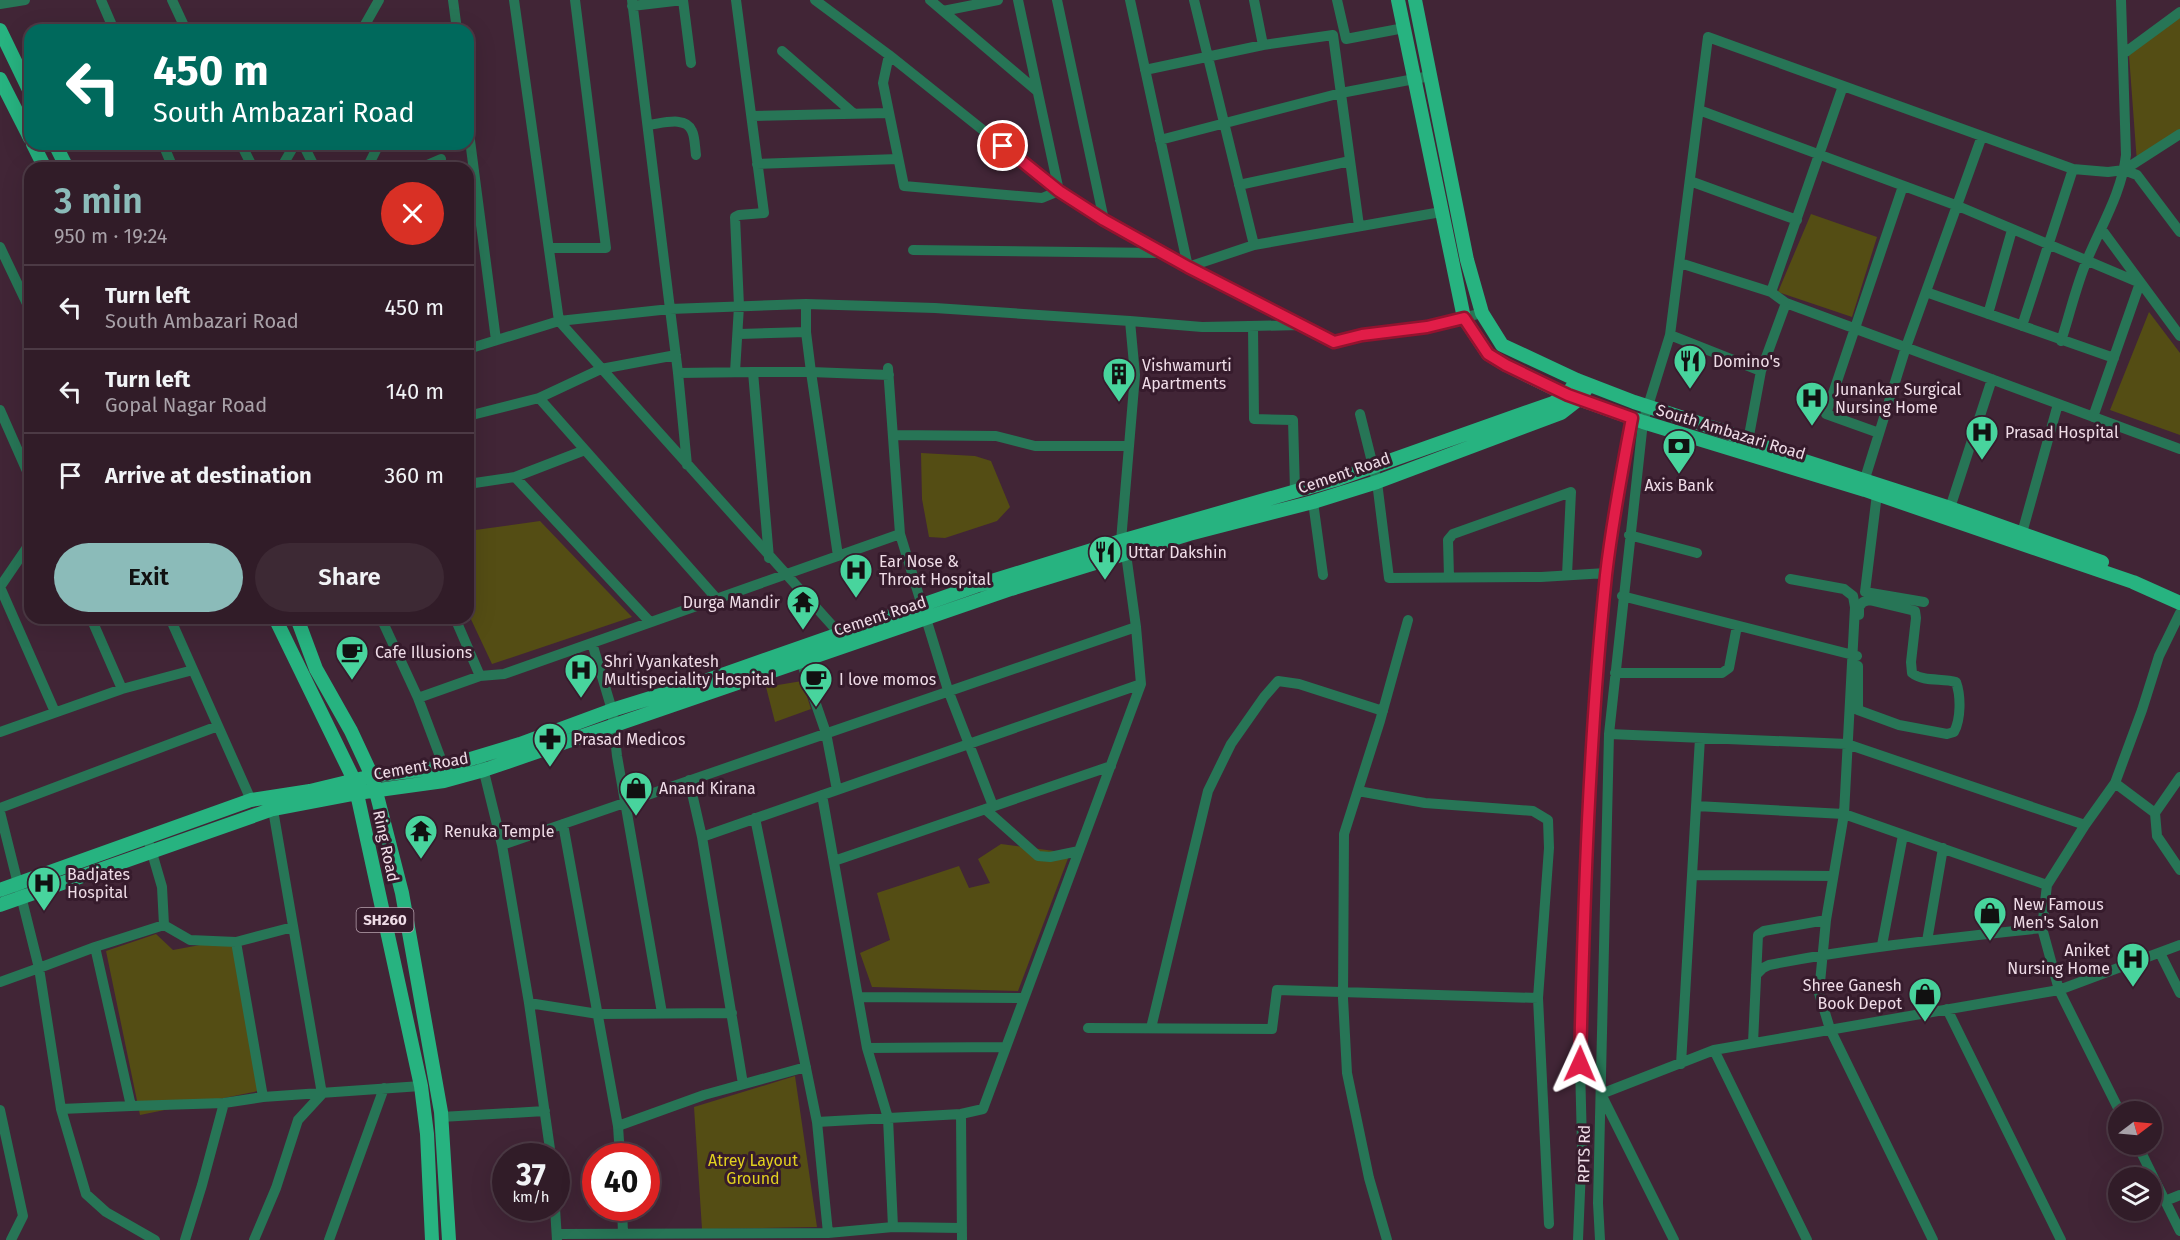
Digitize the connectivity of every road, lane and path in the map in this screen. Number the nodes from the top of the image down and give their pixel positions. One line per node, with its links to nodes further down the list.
1 (25, 0): 23 (street)
2 (101, 0): 26 (street)
3 (172, 0): 27 (street)
4 (379, 0): 28 (street)
5 (453, 0): 29 (street)
6 (514, 0): 81 (street)
7 (574, 0): 81 (street)
8 (683, 0): 22 (street); 37 (street)
9 (736, 0): 49 (street)
10 (815, 0): 35 (street)
11 (930, 0): 24 (street)
12 (998, 0): 24 (street)
13 (1018, 0): 44 (street)
14 (1058, 0): 72 (street)
15 (1130, 0): 38 (street)
16 (1194, 0): 36 (street)
17 (1254, 0): 32 (street)
18 (1337, 0): 30 (street)
19 (1398, 0): 30 (main road, South Ambazari Road)
20 (1415, 0): 39 (main road, South Ambazari Road)
21 (2121, 0): 34 (street)
22 (632, 3): 51 (street)
23 (0, 4)
24 (943, 11): 44 (street)
25 (2180, 12): 34 (street)
26 (111, 24)
27 (183, 24)
28 (365, 24)
29 (456, 24)
30 (1404, 28): 41 (main road, South Ambazari Road)
31 (0, 30): 42 (main road)
32 (1263, 45): 36 (street); 45 (street)
33 (782, 51): 47 (street)
34 (2123, 54): 65 (street)
35 (889, 55): 48 (street); 69 (street)
36 (1208, 56): 38 (street); 50 (street)
37 (691, 63)
38 (1145, 70): 55 (street)
39 (1430, 76): 41 (street); 95 (main road, South Ambazari Road)
40 (0, 79): 52 (main road)
41 (1415, 79): 45 (street); 71 (main road, South Ambazari Road)
42 (24, 80)
43 (1843, 86): 46 (street); 54 (street); 57 (street)
44 (1037, 91): 69 (street)
45 (1341, 93): 50 (street); 60 (street)
46 (1699, 110): 57 (street); 66 (street)
47 (853, 112): 48 (street); 49 (street)
48 (889, 113): 59 (street)
49 (752, 116): 62 (street)
50 (1224, 123): 55 (street); 67 (street)
51 (648, 125): 56 (street); 94 (street)
52 (24, 126)
53 (2180, 134): 65 (street)
54 (1982, 136): 63 (street); 70 (street)
55 (1160, 140): 86 (street)
56 (696, 155)
57 (1820, 155): 68 (street); 73 (street)
58 (441, 159): 61 (street)
59 (898, 159): 62 (street); 69 (street)
60 (1350, 160): 67 (street); 74 (street)
61 (434, 162)
62 (757, 164): 93 (street)
63 (2073, 169): 65 (street); 78 (street)
64 (474, 170): 108 (street)
65 (2124, 170): 76 (street); 77 (street)
66 (1690, 181): 73 (street); 85 (street)
67 (1239, 185): 79 (street)
68 (1903, 186): 70 (street); 103 (street)
69 (1059, 191): 72 (street)
70 (1958, 206): 75 (street); 89 (street)
71 (1441, 212): 74 (street); 97 (main road, South Ambazari Road)
72 (1104, 220): 83 (street)
73 (1797, 220): 88 (street)
74 (1359, 226): 79 (street)
75 (2013, 230): 78 (street); 96 (street)
76 (2102, 230): 84 (street); 87 (street)
77 (2180, 231)
78 (2047, 244): 84 (street); 102 (street)
79 (1254, 245): 86 (street)
80 (0, 247): 90 (street)
81 (549, 248): 98 (street)
82 (913, 250): 83 (street)
83 (1162, 253): 86 (street)
84 (2086, 261): 87 (street); 109 (street)
85 (1680, 263): 88 (street); 106 (street)
86 (1188, 267): 100 (street)
87 (2140, 283): 107 (street); 113 (street)
88 (1771, 292): 91 (street)
89 (1926, 292): 96 (street); 111 (street)
90 (24, 297)
91 (1786, 303): 103 (street); 115 (street)
92 (806, 304): 93 (street); 99 (street); 104 (street)
93 (739, 306): 94 (street); 105 (street)
94 (670, 309): 98 (street); 112 (street)
95 (1482, 313): 97 (street); 121 (main road, South Ambazari Road)
96 (1988, 314): 102 (street)
97 (1464, 318): 100 (street); 122 (main road, South Ambazari Road)
98 (559, 321): 108 (street); 114 (street)
99 (1130, 321): 101 (street); 134 (street)
100 (1301, 325): 101 (street)
101 (1253, 326): 144 (street)
102 (2022, 326): 109 (street)
103 (1854, 328): 111 (street); 131 (street)
104 (806, 332): 105 (street); 118 (street)
105 (739, 333): 116 (street)
106 (1670, 335): 115 (street); 125 (street)
107 (2180, 336)
108 (496, 340): 110 (street)
109 (2061, 340): 113 (street)
110 (474, 347)
111 (1905, 347): 120 (street); 131 (street)
112 (676, 355): 114 (street); 119 (street)
113 (2114, 358): 129 (street)
114 (601, 369): 123 (street); 138 (street)
115 (1761, 371): 133 (street)
116 (735, 372): 117 (street); 119 (street)
117 (753, 372): 118 (street); 155 (street)
118 (811, 372): 132 (street); 154 (street)
119 (678, 373): 138 (street)
120 (1992, 379): 124 (street); 147 (street)
121 (1583, 383): 122 (main road); 125 (main road, South Ambazari Road)
122 (1573, 397): 130 (main road, South Ambazari Road); 139 (main road, Cement Road); 141 (main road, Cement Road)
123 (539, 398): 128 (street); 136 (street)
124 (2058, 404): 129 (street); 148 (street)
125 (1647, 405): 130 (street); 133 (main road, South Ambazari Road)
126 (1, 413): 137 (street)
127 (1360, 414): 139 (street)
128 (474, 415)
129 (2093, 417): 135 (street)
130 (1637, 420): 143 (main road, South Ambazari Road); 150 (street, RPTS Rd); 156 (street)
131 (1879, 433): 143 (street)
132 (893, 435): 134 (street); 149 (street)
133 (1748, 441): 143 (main road, South Ambazari Road)
134 (1129, 446): 151 (street)
135 (2180, 449)
136 (585, 450): 140 (street); 165 (street)
137 (24, 465)
138 (687, 466): 155 (street)
139 (1373, 466): 141 (street); 144 (main road, Cement Road)
140 (514, 477): 142 (street); 172 (street)
141 (1377, 482): 146 (main road, Cement Road); 160 (street)
142 (474, 483)
143 (1864, 484): 145 (main road, South Ambazari Road); 147 (main road, South Ambazari Road)
144 (1295, 491): 151 (main road, Cement Road)
145 (1877, 494): 166 (street); 167 (main road, South Ambazari Road)
146 (1313, 502): 151 (main road, Cement Road); 158 (street)
147 (1950, 508): 148 (main road, South Ambazari Road)
148 (2022, 533): 163 (main road, South Ambazari Road)
149 (900, 534): 154 (street); 168 (street)
150 (1629, 535): 153 (street); 164 (street, RPTS Rd)
151 (1123, 548): 168 (main road, Cement Road); 170 (main road, Cement Road); 180 (street)
152 (24, 552): 162 (street)
153 (1697, 553)
154 (838, 556): 157 (street)
155 (770, 558): 157 (street)
156 (1606, 573): 159 (street); 320 (street)
157 (784, 575): 165 (street); 181 (street)
158 (1323, 575)
159 (1567, 575): 160 (street); 160 (street)
160 (1449, 577)
161 (1790, 579): 183 (street)
162 (0, 587): 195 (street)
163 (2180, 593)
164 (1622, 596): 179 (street); 186 (street, RPTS Rd)
165 (717, 599): 172 (street)
166 (1924, 602)
167 (2180, 603)
168 (922, 605): 170 (street); 181 (main road, Cement Road)
169 (2180, 613): 211 (street)
170 (926, 619): 184 (main road, Cement Road); 190 (street)
171 (1408, 620): 194 (street)
172 (650, 622): 182 (street)
173 (94, 624): 189 (street)
174 (174, 624): 185 (street)
175 (278, 624): 212 (main road, Ring Road / SH260)
176 (299, 624): 208 (main road, Ring Road / SH260)
177 (384, 624): 191 (street)
178 (458, 624): 187 (street)
179 (1737, 626): 183 (street); 186 (street)
180 (1136, 627): 188 (street); 190 (street)
181 (839, 633): 193 (main road, Cement Road)
182 (592, 643): 187 (street); 193 (street)
183 (1855, 656): 192 (street); 192 (street)
184 (801, 661): 197 (main road, Cement Road); 199 (street)
185 (193, 670): 189 (street); 196 (street)
186 (1615, 673): 200 (street, RPTS Rd)
187 (480, 676): 191 (street)
188 (1141, 684): 202 (street); 205 (street)
189 (122, 689): 195 (street)
190 (948, 690): 199 (street); 202 (street)
191 (418, 698): 206 (street)
192 (1854, 703): 203 (street)
193 (612, 710): 197 (street); 204 (main road, Cement Road)
194 (1383, 711): 215 (street); 270 (street)
195 (55, 712): 198 (street)
196 (218, 726): 217 (street); 222 (street)
197 (613, 726): 207 (main road, Cement Road); 218 (street)
198 (0, 732)
199 (826, 733): 210 (street); 213 (street)
200 (1609, 734): 201 (street); 282 (street, RPTS Rd)
201 (1700, 738): 203 (street); 220 (street)
202 (970, 744): 213 (street); 221 (street)
203 (1847, 744): 224 (street); 227 (street)
204 (480, 755): 206 (main road, Cement Road); 207 (street)
205 (1111, 766): 221 (street); 234 (street)
206 (444, 767): 208 (main road, Cement Road)
207 (484, 770): 214 (main road, Cement Road); 231 (street)
208 (372, 776): 212 (main road, Cement Road); 214 (main road, Ring Road / SH260)
209 (2180, 777): 223 (street)
210 (689, 780): 218 (street); 230 (street)
211 (2115, 783): 223 (street); 227 (street)
212 (356, 787): 214 (main road, Cement Road); 219 (main road); 279 (main road, Ring Road / SH260)
213 (837, 790): 216 (street)
214 (376, 791): 290 (main road, Ring Road / SH260)
215 (1358, 791): 259 (street); 263 (street)
216 (822, 795): 225 (street); 235 (street)
217 (251, 800): 219 (main road); 229 (main road)
218 (626, 801): 226 (street); 266 (street)
219 (272, 804): 233 (main road); 246 (street)
220 (1696, 806): 224 (street); 237 (street)
221 (989, 808): 234 (street); 235 (street)
222 (0, 810): 239 (street)
223 (2155, 813): 236 (street)
224 (1844, 814): 228 (street); 238 (street)
225 (755, 818): 230 (street); 277 (street)
226 (563, 824): 231 (street); 268 (street)
227 (2085, 825): 240 (street)
228 (1903, 835): 232 (street); 250 (street)
229 (147, 837): 233 (street); 239 (main road)
230 (702, 837): 267 (street)
231 (502, 846): 264 (street)
232 (1943, 848): 240 (street); 248 (street)
233 (152, 851): 242 (main road); 245 (street)
234 (1079, 851): 262 (street)
235 (834, 861): 261 (street)
236 (2180, 870)
237 (1692, 875): 238 (street); 276 (street)
238 (1833, 876): 244 (street)
239 (18, 884): 241 (main road); 242 (street)
240 (2047, 885): 247 (street)
241 (0, 890)
242 (21, 898): 243 (main road); 255 (street)
243 (0, 905)
244 (1826, 920): 254 (street); 256 (street)
245 (164, 925): 249 (street); 252 (street)
246 (293, 927): 249 (street); 281 (street)
247 (2042, 928): 248 (street); 258 (street)
248 (1927, 940): 250 (street)
249 (236, 942): 283 (street)
250 (1882, 945): 254 (street)
251 (2180, 945): 253 (street)
252 (95, 947): 255 (street); 287 (street)
253 (2160, 953): 258 (street); 260 (street)
254 (1821, 955): 256 (street); 271 (street)
255 (39, 968): 257 (street); 288 (street)
256 (1756, 975): 272 (street)
257 (0, 982)
258 (2060, 990): 265 (street); 284 (street)
259 (1343, 992): 263 (street); 270 (street); 319 (street)
260 (2180, 993)
261 (858, 997): 262 (street); 274 (street)
262 (1024, 998): 273 (street)
263 (1538, 998): 303 (street)
264 (529, 1003): 268 (street); 291 (street)
265 (1947, 1009): 271 (street); 325 (street)
266 (662, 1013): 267 (street); 268 (street)
267 (732, 1013): 278 (street)
268 (598, 1014): 295 (street)
269 (1088, 1028): 270 (street)
270 (1151, 1028)
271 (1830, 1029): 272 (street); 324 (street)
272 (1753, 1043): 275 (street)
273 (1006, 1047): 274 (street); 292 (street)
274 (867, 1048): 293 (street)
275 (1714, 1050): 276 (street); 323 (street)
276 (1681, 1064): 282 (street)
277 (806, 1067): 278 (street); 294 (street)
278 (743, 1084): 295 (street)
279 (421, 1086): 280 (street); 286 (main road, Ring Road / SH260)
280 (384, 1088): 281 (street); 315 (street)
281 (322, 1094): 283 (street); 314 (street)
282 (1601, 1094): 321 (street, RPTS Rd); 322 (street)
283 (263, 1097): 285 (street)
284 (2115, 1101)
285 (224, 1104): 287 (street); 313 (street)
286 (424, 1105): 290 (street); 316 (main road, Ring Road / SH260)
287 (131, 1106): 288 (street)
288 (61, 1109): 312 (street)
289 (0, 1110): 311 (street)
290 (440, 1110): 291 (street); 317 (main road, Ring Road / SH260)
291 (545, 1112): 296 (street)
292 (961, 1114): 293 (street); 305 (street)
293 (888, 1118): 294 (street); 304 (street)
294 (817, 1122): 308 (street)
295 (618, 1126): 297 (street)
296 (549, 1143)
297 (619, 1143)
298 (2142, 1155): 300 (street)
299 (2180, 1195): 300 (street)
300 (2165, 1201): 306 (street)
301 (556, 1221): 310 (street)
302 (623, 1221): 307 (street)
303 (1549, 1224)
304 (893, 1227): 305 (street); 308 (street)
305 (962, 1228): 318 (street)
306 (2180, 1231)
307 (623, 1233): 309 (street); 310 (street)
308 (828, 1233): 309 (street)
309 (747, 1236)
310 (557, 1237)
311 (14, 1239)
312 (155, 1240)
313 (185, 1240)
314 (254, 1240)
315 (329, 1240)
316 (432, 1240)
317 (449, 1240)
318 (962, 1240)
319 (1387, 1240)
320 (1578, 1240)
321 (1600, 1240)
322 (1674, 1240)
323 (1807, 1240)
324 (1933, 1240)
325 (2061, 1240)

